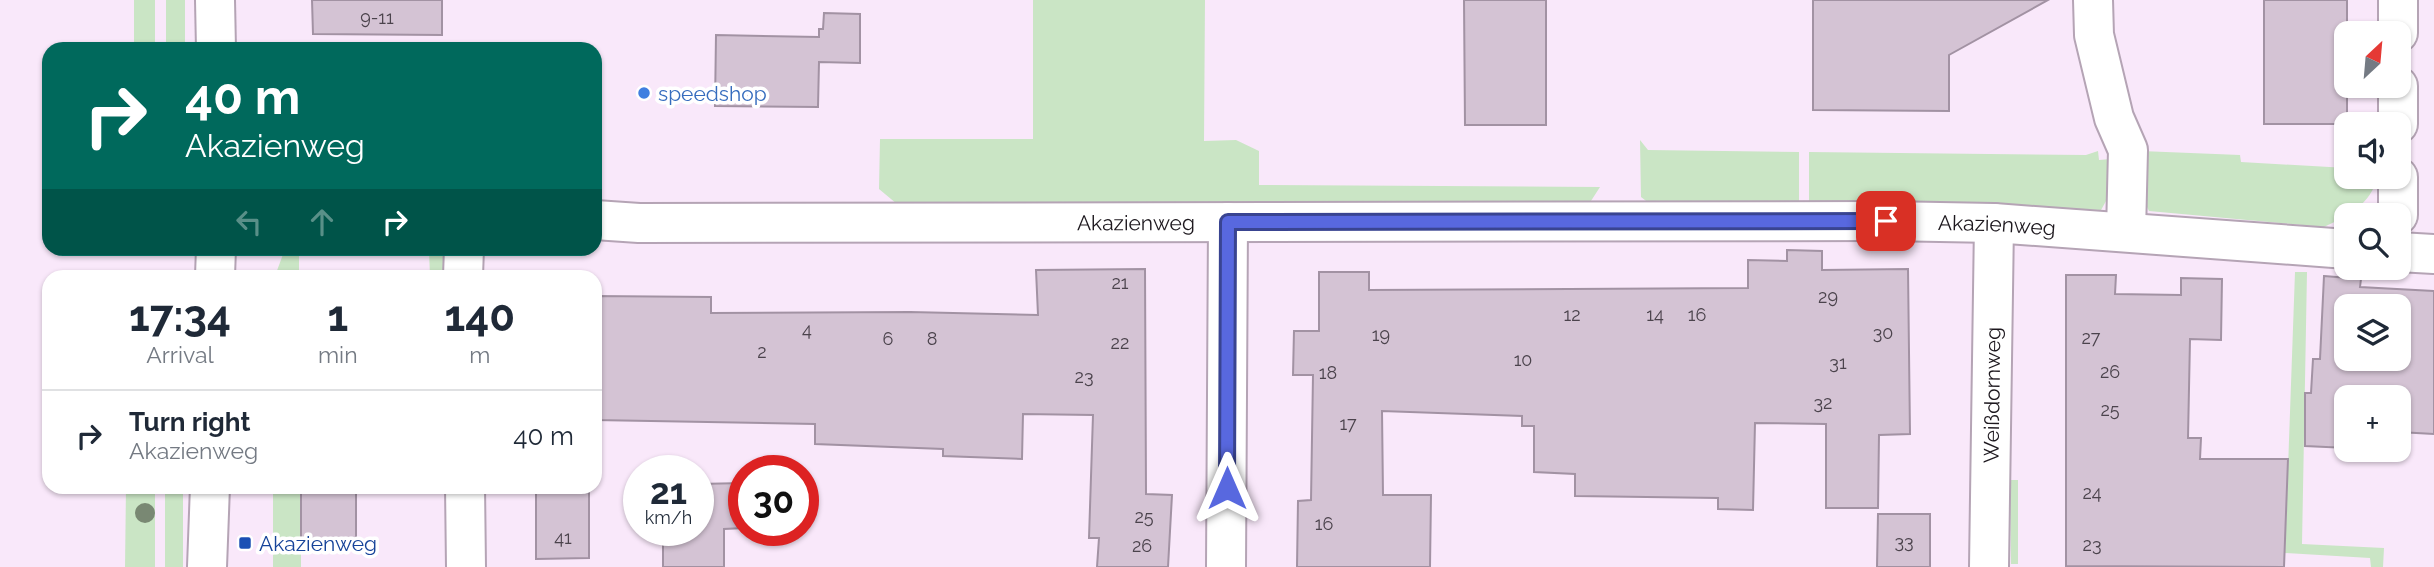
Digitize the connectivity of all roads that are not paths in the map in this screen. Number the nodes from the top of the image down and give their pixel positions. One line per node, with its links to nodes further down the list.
1 (215, 0): 5 (street)
2 (2093, 0): 9 (street)
3 (2398, 0): 4 (street)
4 (2398, 21)
5 (216, 42)
6 (602, 220): 7 (street, Akazienweg)
7 (1228, 222): 8 (street, Akazienweg); 17 (street)
8 (1994, 223): 9 (street, Akazienweg); 18 (street, Weißdornweg)
9 (2126, 232): 10 (street, Akazienweg)
10 (2334, 248)
11 (2411, 253): 12 (street)
12 (2434, 254)
13 (210, 494): 15 (street)
14 (465, 494): 16 (street)
15 (207, 567)
16 (466, 567)
17 (1226, 567)
18 (1989, 567)

